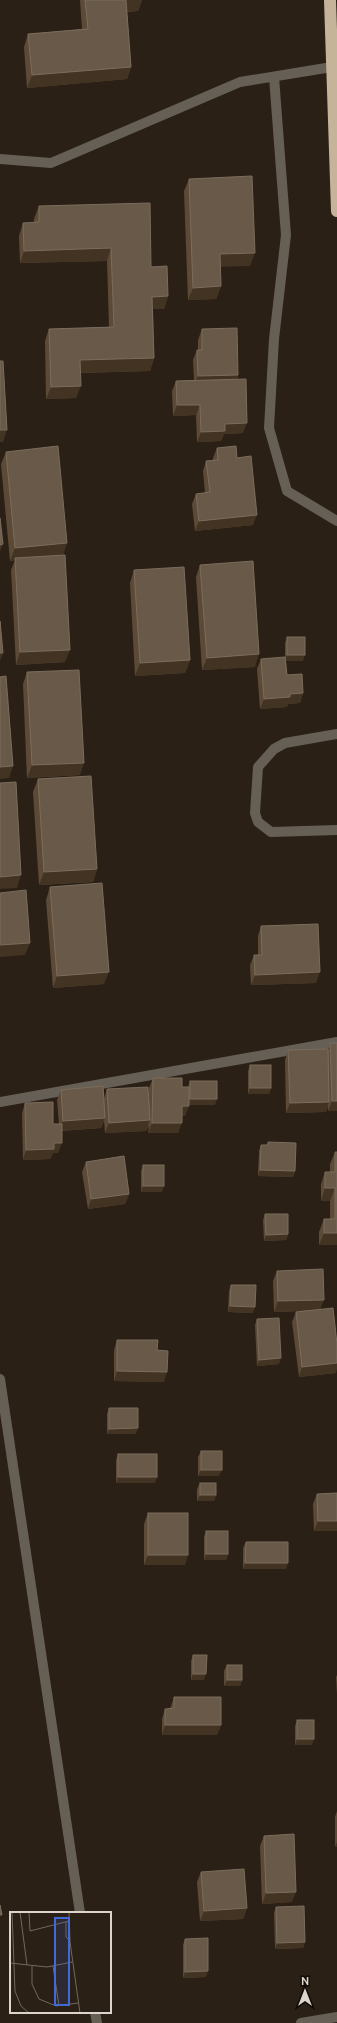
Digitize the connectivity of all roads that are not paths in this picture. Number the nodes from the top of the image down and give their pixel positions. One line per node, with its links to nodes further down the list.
1 (330, 0): 2 (highway)
2 (332, 67): 3 (street); 5 (highway)
3 (274, 77): 4 (street); 6 (street)
4 (0, 159)
5 (337, 211)
6 (337, 521)
7 (337, 734): 8 (street)
8 (337, 830)
9 (337, 1042): 10 (street)
10 (0, 1102)
11 (0, 1379): 12 (street)
12 (80, 1912)
13 (95, 2013): 15 (street)
14 (337, 2017): 16 (street)
15 (97, 2023)
16 (301, 2023)

